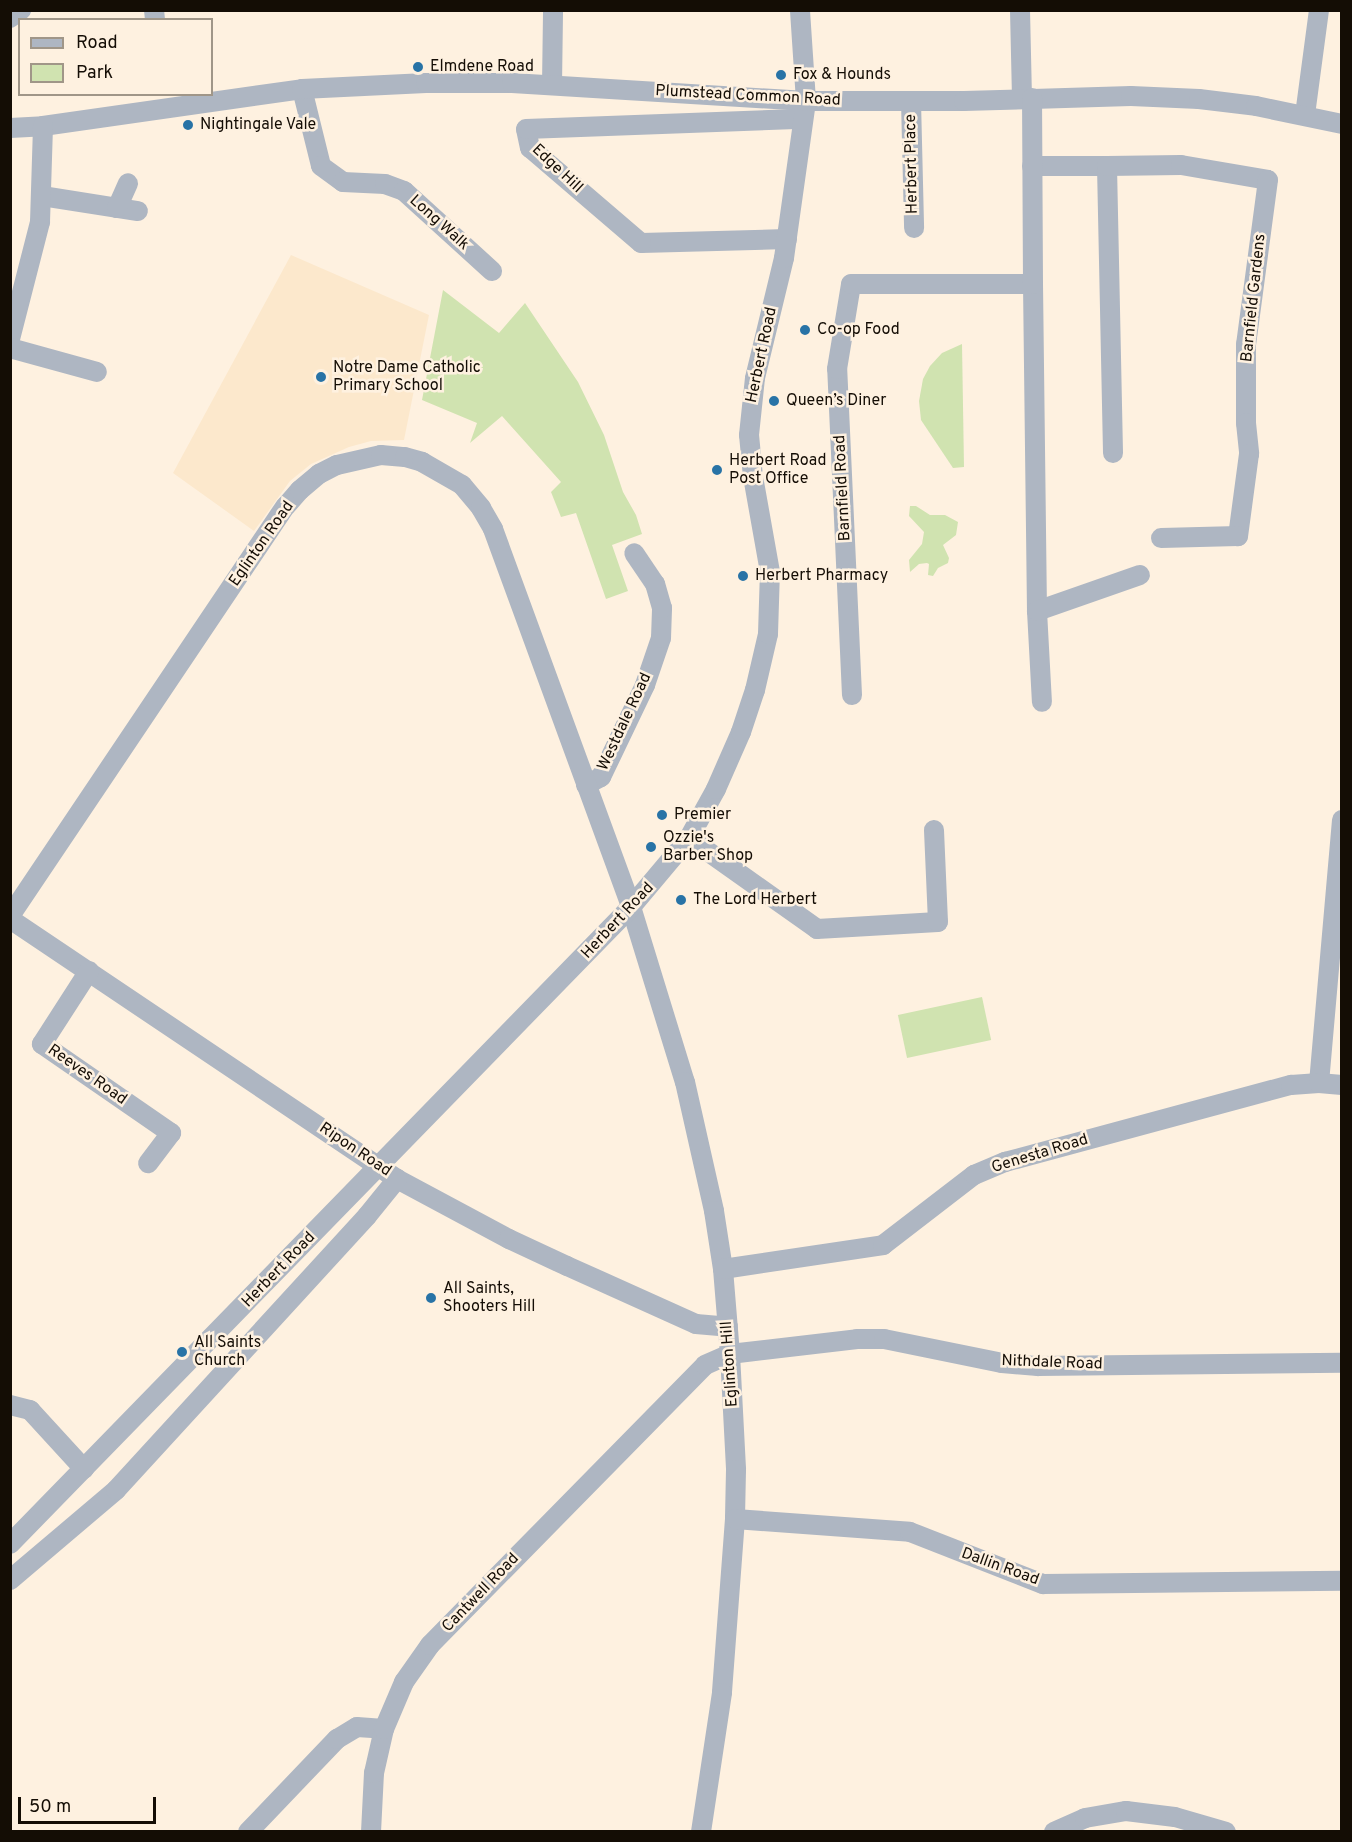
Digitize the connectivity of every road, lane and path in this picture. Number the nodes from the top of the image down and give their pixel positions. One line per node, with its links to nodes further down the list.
1 (21, 10): 6 (street)
2 (553, 10): 7 (street)
3 (800, 10): 11 (street, Herbert Road)
4 (1020, 10): 9 (street)
5 (1319, 10): 12 (street)
6 (10, 18)
7 (552, 85): 8 (street, Plumstead Common Road); 11 (street, Plumstead Common Road)
8 (302, 89): 14 (street, Plumstead Common Road); 24 (street, Long Walk)
9 (1027, 99): 10 (street, Plumstead Common Road); 12 (street, Plumstead Common Road); 16 (street)
10 (911, 101): 11 (street, Plumstead Common Road); 22 (street, Herbert Place)
11 (804, 110): 23 (street, Herbert Road); 23 (street, Edge Hill)
12 (1305, 115): 13 (street, Plumstead Common Road)
13 (1341, 124)
14 (43, 126): 15 (street, Plumstead Common Road); 19 (street)
15 (10, 128)
16 (1032, 166): 17 (street, Barnfield Gardens); 25 (street)
17 (1107, 166): 29 (street); 30 (street, Barnfield Gardens)
18 (128, 183): 20 (street)
19 (42, 196): 20 (street); 26 (street)
20 (117, 208): 21 (street)
21 (138, 211)
22 (914, 228)
23 (787, 240): 39 (street, Herbert Road)
24 (492, 271)
25 (1033, 284): 33 (street); 34 (street, Barnfield Road)
26 (10, 339)
27 (10, 348): 28 (street)
28 (97, 372)
29 (1113, 453)
30 (1161, 538)
31 (634, 553): 36 (street, Westdale Road)
32 (1140, 575): 33 (street)
33 (1036, 611): 35 (street)
34 (852, 695)
35 (1042, 702)
36 (586, 785): 40 (street, Eglinton Road); 41 (street, Eglinton Road)
37 (1341, 820): 43 (street)
38 (934, 830): 39 (street)
39 (689, 838): 40 (street, Herbert Road)
40 (631, 907): 46 (street, Herbert Road); 48 (street, Eglinton Hill)
41 (10, 918): 42 (street, Ripon Road)
42 (89, 971): 45 (street, Reeves Road); 46 (street, Ripon Road)
43 (1318, 1083): 44 (street, Genesta Road); 48 (street, Genesta Road)
44 (1341, 1085)
45 (148, 1163)
46 (380, 1167): 47 (street, Ripon Road); 53 (street, Herbert Road)
47 (398, 1179): 49 (street, Ripon Road); 56 (street, Herbert Road)
48 (723, 1269): 49 (street, Eglinton Hill)
49 (728, 1327): 50 (street, Eglinton Hill)
50 (730, 1354): 51 (street, Nithdale Road); 54 (street, Eglinton Hill); 58 (street, Cantwell Road)
51 (1341, 1363)
52 (10, 1405): 53 (street)
53 (84, 1469): 55 (street, Herbert Road)
54 (735, 1519): 57 (street, Dallin Road); 61 (street, Eglinton Hill)
55 (10, 1544)
56 (10, 1580)
57 (1341, 1581)
58 (384, 1729): 59 (street); 60 (street, Cantwell Road)
59 (248, 1832)
60 (371, 1832)
61 (701, 1832)
62 (1054, 1832): 63 (street)
63 (1226, 1832)

